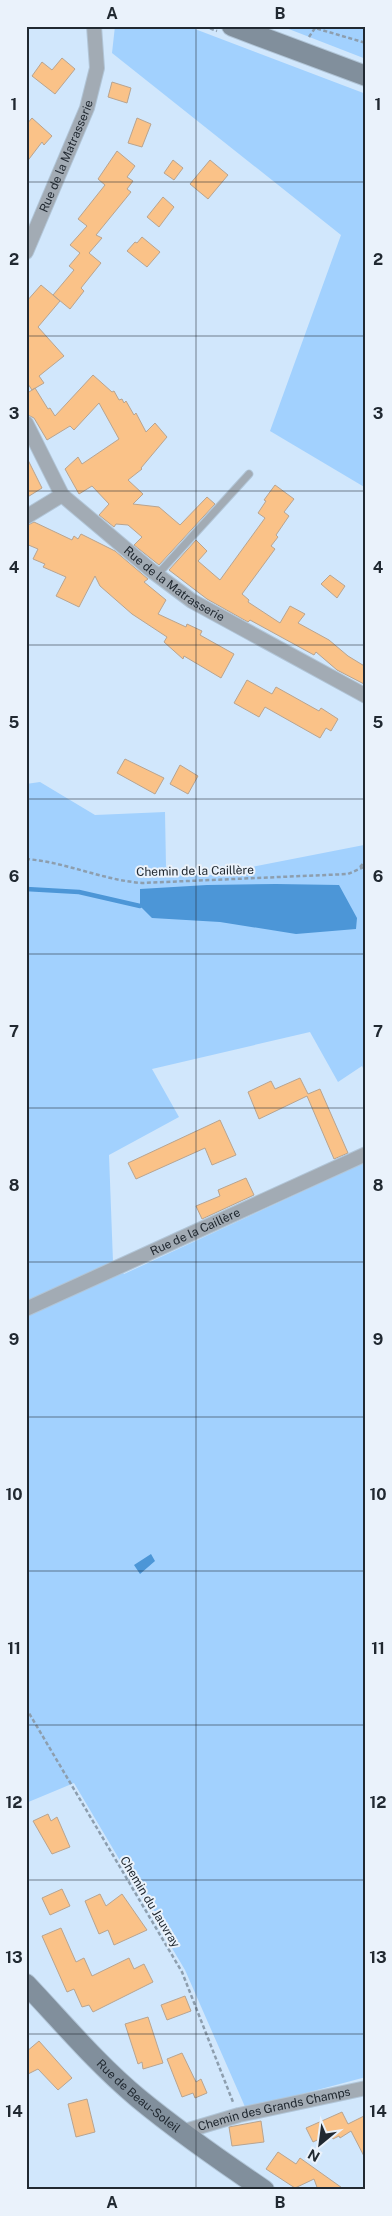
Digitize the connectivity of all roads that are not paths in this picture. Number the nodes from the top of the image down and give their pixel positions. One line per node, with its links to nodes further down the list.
1 (94, 26): 4 (street, Rue de la Matrasserie)
2 (102, 26): 4 (street, Rue de la Matrasserie)
3 (232, 26): 5 (street)
4 (97, 58): 6 (street, Rue de la Matrasserie)
5 (366, 76)
6 (26, 252)
7 (26, 423): 9 (street, Rue de la Matrasserie)
8 (249, 474): 11 (lane)
9 (62, 495): 10 (street); 11 (street, Rue de la Matrasserie)
10 (26, 517)
11 (158, 575): 12 (street, Rue de la Matrasserie)
12 (366, 696)
13 (366, 1154): 14 (street, Rue de la Caillère)
14 (26, 1309)
15 (26, 1984): 17 (street, Rue de Beau-Soleil)
16 (366, 2088): 17 (street, Chemin des Grands Champs)
17 (182, 2132): 18 (street, Rue de Beau-Soleil)
18 (264, 2190)

